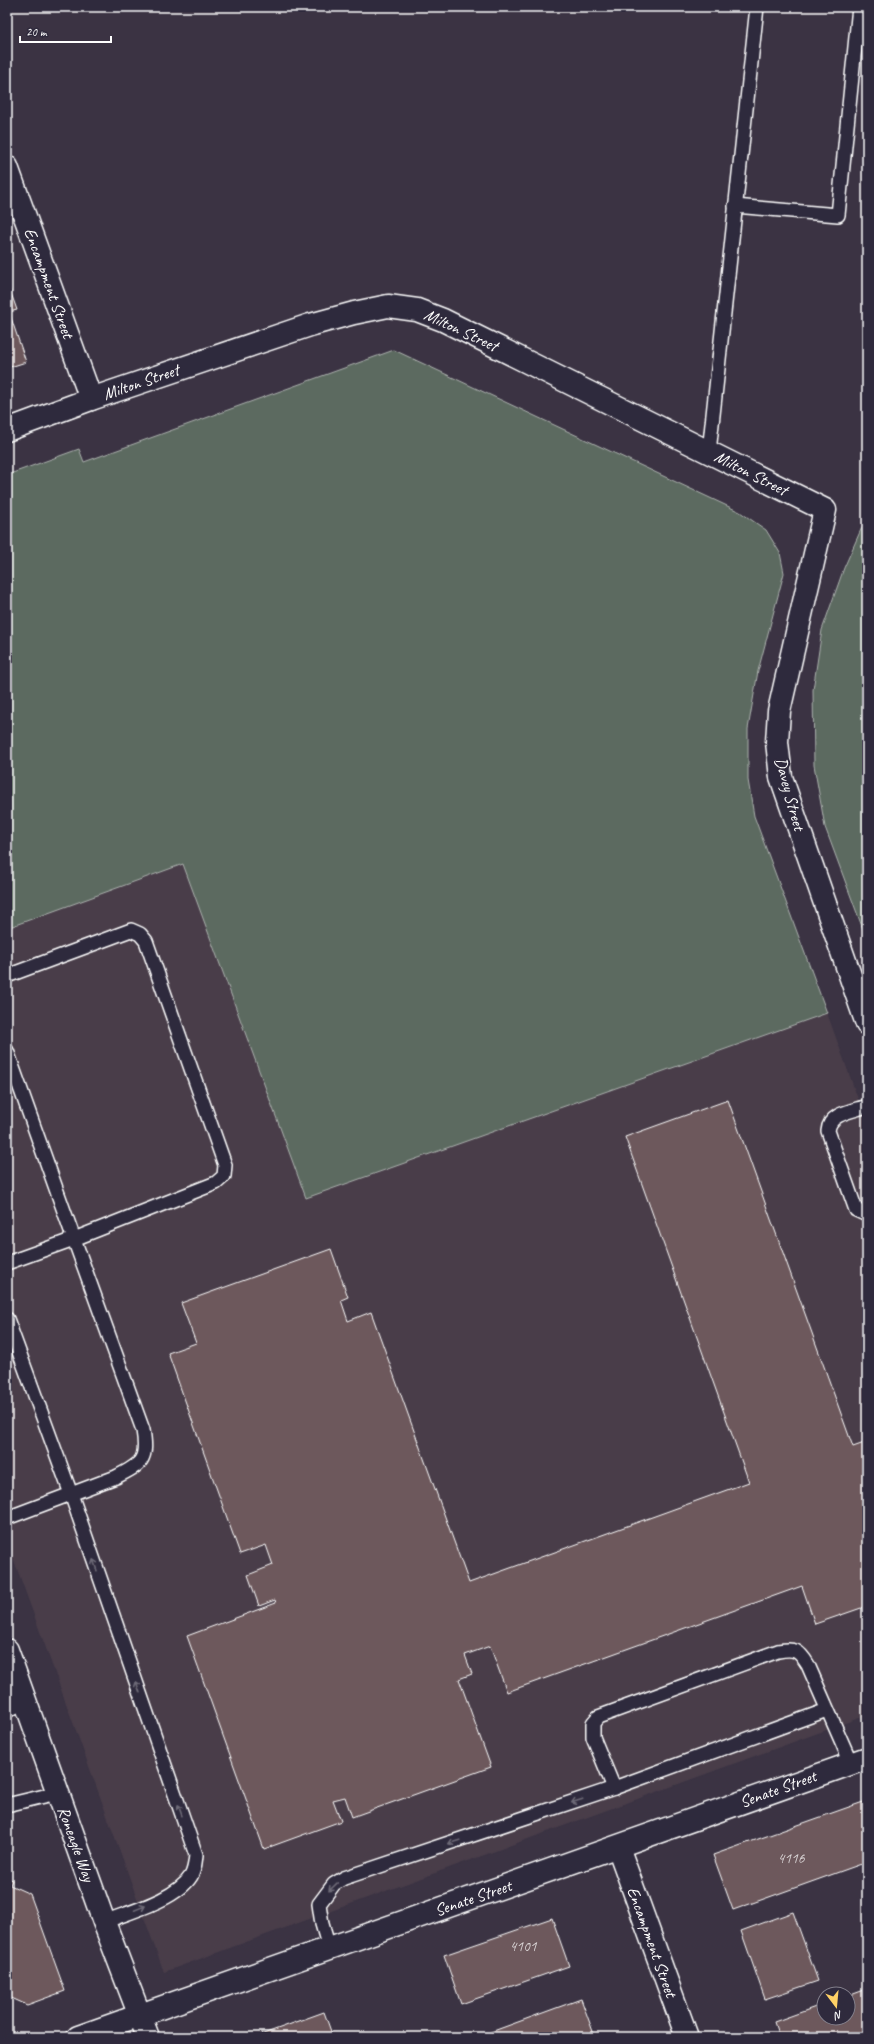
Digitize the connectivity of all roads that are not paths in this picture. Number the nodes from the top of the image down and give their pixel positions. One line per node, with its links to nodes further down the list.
1 (757, 7): 4 (lane)
2 (857, 7): 4 (lane)
3 (7, 167): 5 (street, Encampment Street)
4 (735, 206): 7 (lane)
5 (91, 399): 6 (street, Milton Street); 7 (street, Milton Street)
6 (7, 430)
7 (709, 452): 8 (street, Milton Street)
8 (825, 510): 10 (street, Davey Street)
9 (7, 976): 14 (lane)
10 (867, 1024)
11 (7, 1052): 14 (lane)
12 (867, 1106): 13 (lane)
13 (867, 1215)
14 (74, 1239): 15 (lane); 17 (lane)
15 (7, 1263)
16 (7, 1319): 17 (lane)
17 (71, 1494): 18 (lane); 27 (lane, one-way to 17)
18 (7, 1518)
19 (7, 1650): 20 (street, Roneagle Way)
20 (16, 1706): 24 (street, Roneagle Way)
21 (827, 1710): 22 (lane); 23 (lane); 23 (lane)
22 (859, 1761): 26 (street, Senate Street)
23 (614, 1788): 28 (lane, one-way to 28)
24 (57, 1793): 25 (lane); 27 (street, Roneagle Way)
25 (7, 1803)
26 (618, 1847): 28 (street, Senate Street); 32 (street, Encampment Street)
27 (104, 1922): 29 (street, Roneagle Way)
28 (329, 1948): 29 (street, Senate Street)
29 (140, 2015): 30 (street, Senate Street); 31 (street, Roneagle Way)
30 (78, 2037)
31 (148, 2037)
32 (687, 2037)

